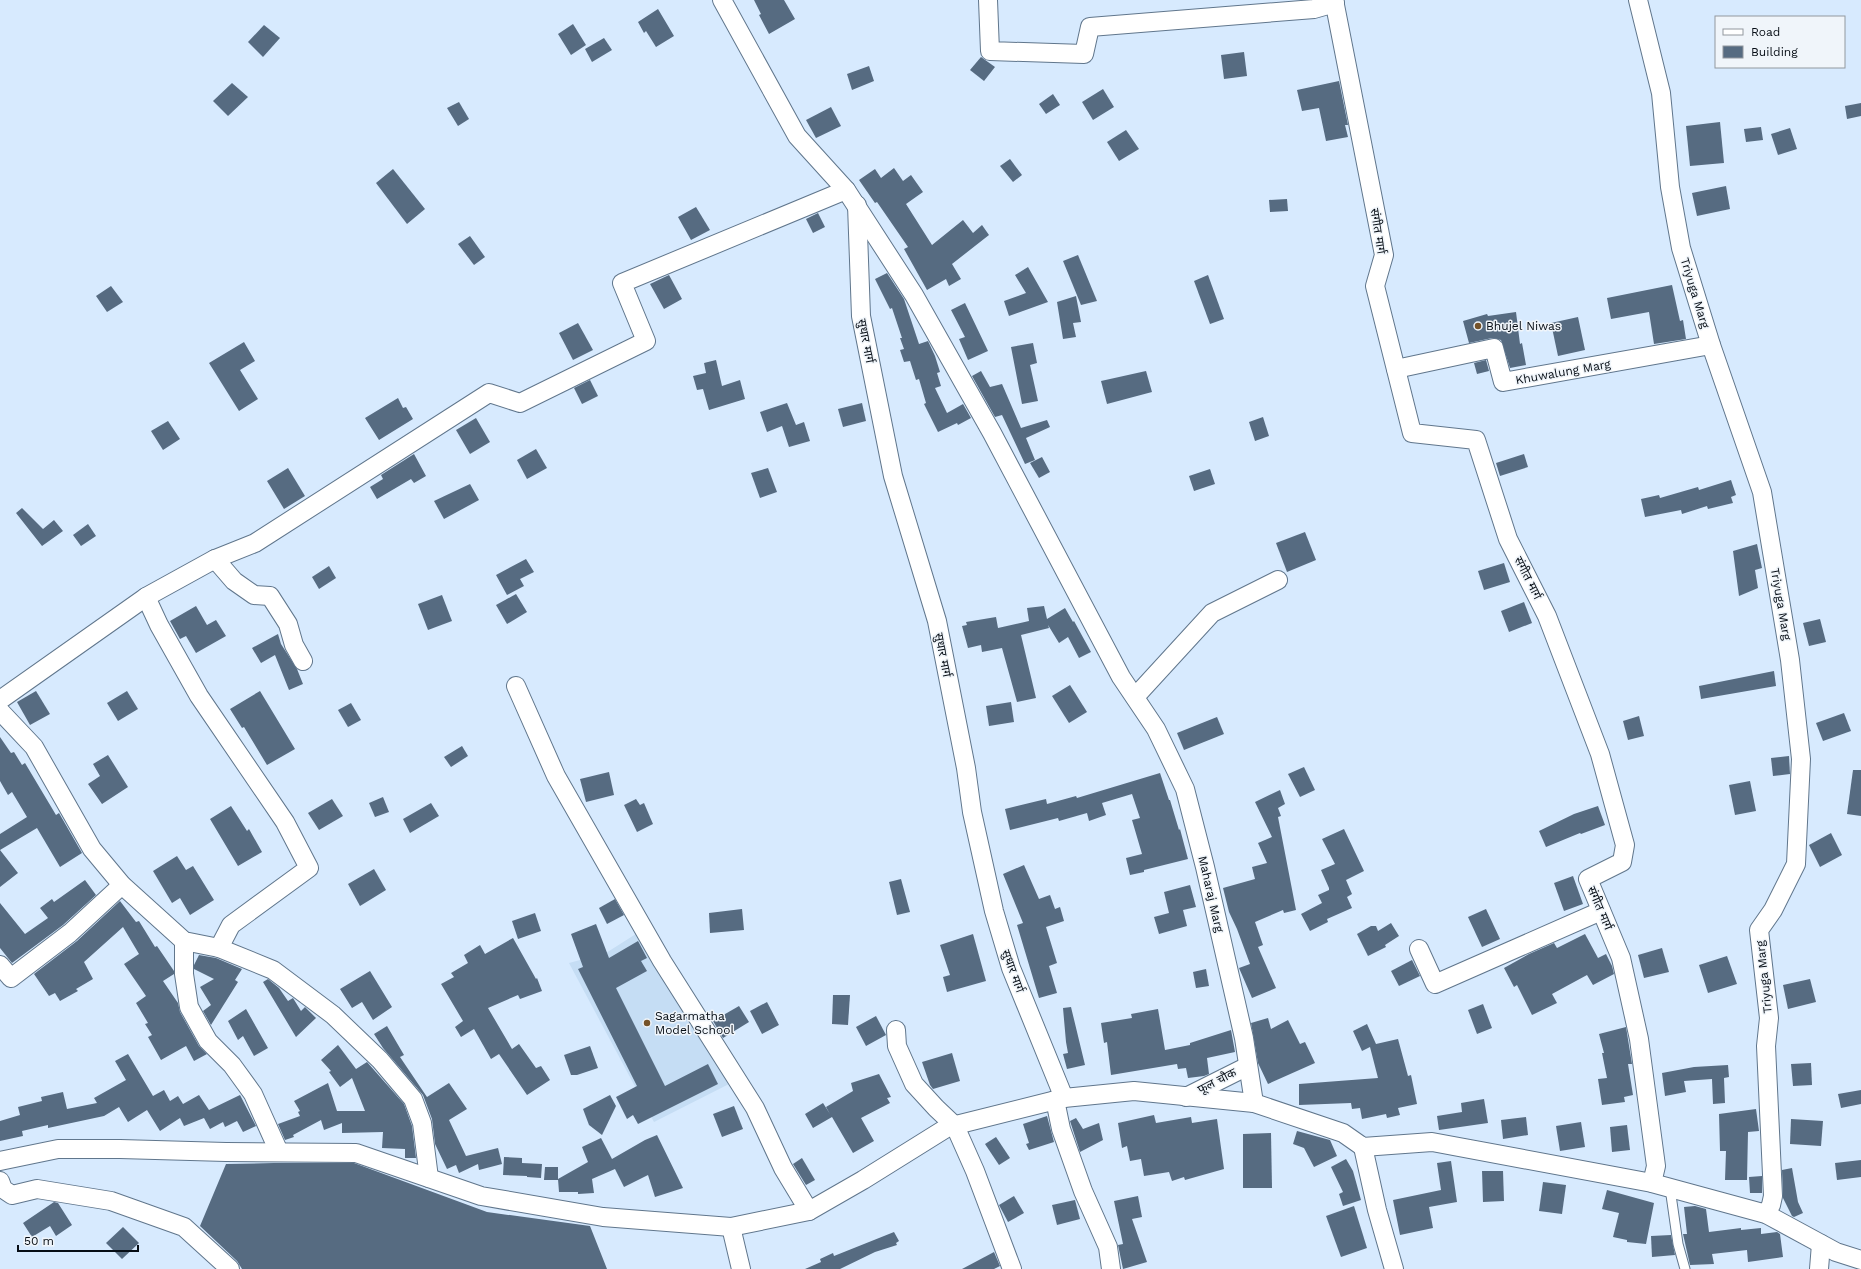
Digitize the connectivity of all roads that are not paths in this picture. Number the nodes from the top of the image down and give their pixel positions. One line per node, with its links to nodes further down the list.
1 (722, 0): 5 (street, Maharaj Marg)
2 (988, 0): 4 (street)
3 (1638, 0): 6 (street, Triyuga Marg)
4 (1334, 1): 7 (street, संगीत मार्ग)
5 (851, 197): 8 (street); 13 (street, Maharaj Marg); 25 (street, सुधार मार्ग)
6 (1711, 345): 7 (street, Khuwalung Marg); 36 (street, Triyuga Marg)
7 (1396, 370): 17 (street, संगीत मार्ग)
8 (215, 559): 10 (street); 11 (street)
9 (1278, 580): 13 (street)
10 (146, 597): 14 (street); 19 (street)
11 (303, 661)
12 (516, 686): 35 (street)
13 (1135, 697): 23 (street, Maharaj Marg)
14 (0, 700)
15 (0, 710): 16 (street)
16 (122, 885): 18 (street); 21 (street)
17 (1601, 911): 20 (street); 33 (street, संगीत मार्ग)
18 (184, 941): 19 (street); 29 (street)
19 (219, 948): 31 (street)
20 (1419, 949)
21 (0, 965)
22 (896, 1030): 27 (street)
23 (1248, 1066): 24 (street, फूल चौक); 26 (street, Maharaj Marg)
24 (1186, 1096): 25 (street); 26 (street)
25 (1059, 1099): 27 (street); 43 (street, सुधार मार्ग)
26 (1254, 1103): 28 (street)
27 (955, 1126): 35 (street); 42 (street)
28 (1363, 1147): 33 (street); 44 (street)
29 (279, 1152): 30 (street); 31 (street)
30 (0, 1161)
31 (428, 1178): 37 (street)
32 (0, 1181): 40 (street)
33 (1652, 1183): 34 (street)
34 (1670, 1188): 36 (street); 45 (lane)
35 (809, 1211): 37 (street)
36 (1766, 1214): 38 (street)
37 (731, 1227): 41 (street)
38 (1821, 1244): 39 (street); 46 (street)
39 (1861, 1260)
40 (230, 1269)
41 (741, 1269)
42 (1012, 1269)
43 (1111, 1269)
44 (1394, 1269)
45 (1685, 1269)
46 (1819, 1269)

